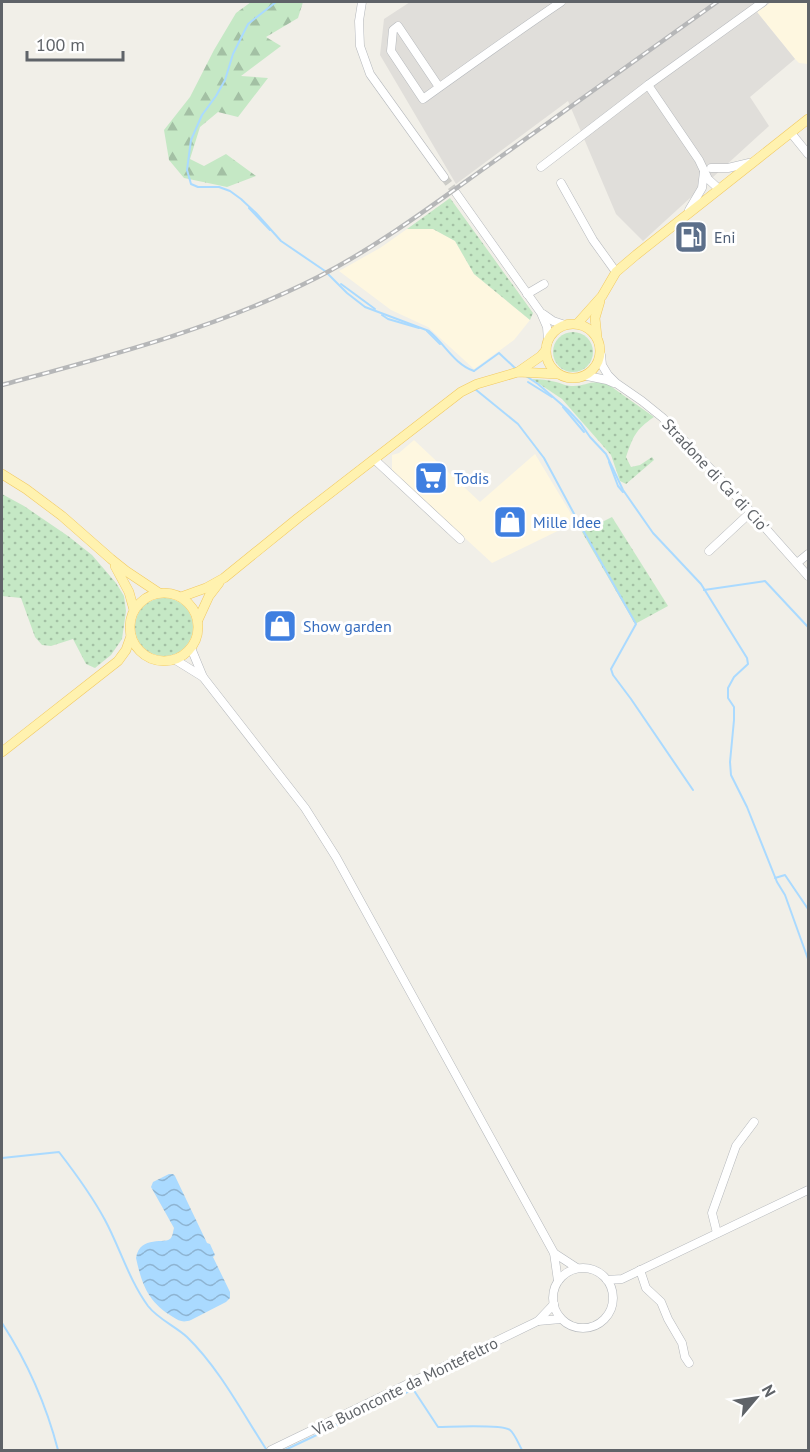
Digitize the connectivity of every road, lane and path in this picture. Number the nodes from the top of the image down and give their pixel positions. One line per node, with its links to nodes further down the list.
1 (362, 2): 12 (street)
2 (560, 2): 5 (street)
3 (763, 2): 4 (street)
4 (648, 85): 10 (street); 11 (street)
5 (439, 87): 5 (street)
6 (808, 119): 7 (main road)
7 (791, 133): 8 (street); 9 (main road)
8 (808, 154)
9 (754, 162): 11 (street); 14 (main road)
10 (541, 166)
11 (708, 169): 14 (street); 16 (street)
12 (444, 177)
13 (561, 183): 17 (street)
14 (719, 189): 16 (main road)
15 (456, 193): 19 (street)
16 (684, 217): 17 (main road)
17 (616, 272): 20 (main road)
18 (544, 284): 19 (street)
19 (527, 294): 21 (street)
20 (602, 296): 22 (main road); 24 (main road)
21 (542, 313): 23 (street); 25 (street)
22 (577, 324): 23 (main road); 24 (main road)
23 (565, 325): 25 (main road)
24 (597, 337): 26 (main road)
25 (547, 345): 27 (main road); 28 (main road)
26 (601, 355): 29 (main road); 30 (street)
27 (518, 372): 28 (main road); 31 (main road)
28 (558, 374): 29 (main road)
29 (587, 375): 30 (street)
30 (616, 383): 33 (street, Stradone di Ca' di Cio')
31 (375, 460): 34 (street); 40 (main road)
32 (2, 474): 37 (main road)
33 (751, 512): 35 (street); 38 (street, Stradone di Ca' di Cio')
34 (460, 539)
35 (709, 551)
36 (808, 554): 38 (street)
37 (111, 559): 41 (main road); 43 (main road)
38 (797, 563): 39 (street, Stradone di Ca' di Cio')
39 (808, 576)
40 (224, 578): 42 (main road); 44 (main road)
41 (159, 593): 42 (main road); 43 (main road)
42 (181, 597): 44 (main road)
43 (134, 610): 45 (main road)
44 (198, 620): 46 (main road)
45 (131, 636): 47 (main road); 49 (main road)
46 (190, 648): 48 (main road); 50 (street)
47 (145, 655): 48 (main road); 49 (main road)
48 (174, 659): 50 (street)
49 (118, 661): 51 (main road)
50 (203, 677): 55 (street)
51 (2, 752)
52 (754, 1122): 54 (street)
53 (807, 1192): 54 (street)
54 (717, 1233): 57 (street)
55 (554, 1253): 56 (street); 60 (street)
56 (577, 1268): 59 (street); 60 (street)
57 (640, 1270): 58 (street); 65 (street)
58 (622, 1279): 59 (street); 61 (street)
59 (607, 1280): 61 (street)
60 (558, 1281): 62 (street)
61 (612, 1291): 63 (street)
62 (554, 1304): 63 (street); 64 (street)
63 (561, 1319): 64 (street)
64 (538, 1320): 66 (street, Via Buonconte da Montefeltro)
65 (689, 1363)
66 (271, 1450)

